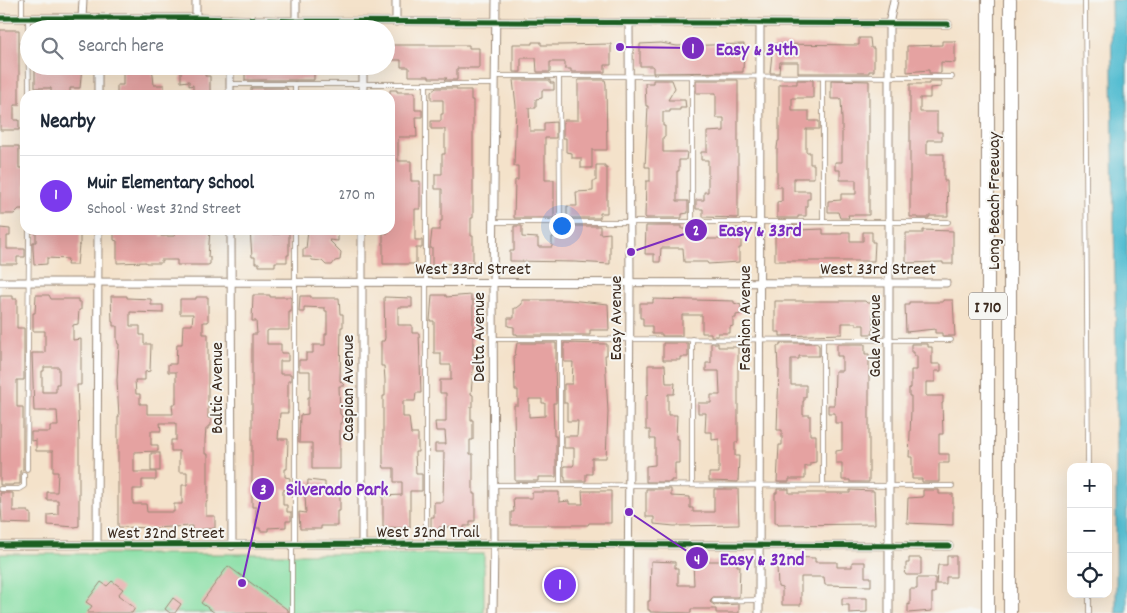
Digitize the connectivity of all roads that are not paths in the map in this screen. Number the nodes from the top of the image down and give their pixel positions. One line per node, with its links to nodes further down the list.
1 (22, 0): 12 (lane)
2 (83, 0): 13 (street)
3 (196, 0): 15 (street)
4 (296, 0): 18 (street)
5 (396, 0): 19 (street)
6 (496, 0): 20 (street, Delta Avenue)
7 (894, 0): 23 (street, Gale Avenue)
8 (988, 0): 111 (highway, Long Beach Freeway / I 710)
9 (1010, 0): 112 (highway, Long Beach Freeway / I 710)
10 (1085, 0): 80 (lane)
11 (0, 18): 12 (street)
12 (25, 18): 13 (street)
13 (82, 18): 14 (street)
14 (98, 18): 15 (street)
15 (196, 18): 16 (street)
16 (230, 19): 17 (street)
17 (263, 20)
18 (296, 20)
19 (396, 22): 20 (street)
20 (496, 22): 21 (street); 29 (street, Delta Avenue)
21 (629, 23): 22 (street); 31 (street, Easy Avenue)
22 (760, 23): 23 (street); 33 (street, Fashion Avenue)
23 (889, 24): 24 (street); 35 (street, Gale Avenue)
24 (948, 24)
25 (27, 75): 42 (lane)
26 (98, 75): 43 (street)
27 (230, 75): 37 (street)
28 (363, 75): 39 (street)
29 (495, 76): 30 (lane); 41 (street, Delta Avenue)
30 (559, 76): 31 (lane); 48 (lane)
31 (629, 76): 32 (lane); 49 (street, Easy Avenue)
32 (692, 76): 33 (lane); 50 (lane)
33 (760, 76): 34 (lane); 51 (street, Fashion Avenue)
34 (823, 77): 35 (lane); 52 (lane)
35 (889, 77): 36 (lane); 53 (street, Gale Avenue)
36 (952, 77)
37 (230, 84): 38 (lane); 44 (street)
38 (295, 84): 39 (lane); 45 (lane)
39 (363, 84): 40 (lane); 46 (street)
40 (426, 84): 41 (lane); 66 (lane)
41 (495, 84): 47 (street, Delta Avenue)
42 (28, 90)
43 (98, 90)
44 (230, 90)
45 (295, 90)
46 (363, 90)
47 (494, 222): 48 (lane); 67 (street, Delta Avenue)
48 (560, 222): 49 (lane)
49 (630, 222): 50 (lane); 68 (street, Easy Avenue)
50 (692, 222): 51 (lane)
51 (759, 222): 52 (lane); 69 (street, Fashion Avenue)
52 (823, 222): 53 (lane)
53 (889, 222): 54 (lane); 70 (street, Gale Avenue)
54 (948, 222)
55 (29, 235): 61 (lane)
56 (98, 235): 62 (street)
57 (231, 235): 63 (street, Baltic Avenue)
58 (295, 235): 64 (lane)
59 (362, 235): 65 (street, Caspian Avenue)
60 (0, 282): 61 (street, West 33rd Street)
61 (29, 282): 62 (street, West 33rd Street); 81 (lane)
62 (98, 282): 63 (street, West 33rd Street); 94 (street)
63 (231, 282): 64 (street, West 33rd Street); 99 (street, Baltic Avenue)
64 (295, 282): 65 (street, West 33rd Street); 95 (lane)
65 (362, 282): 66 (street, West 33rd Street); 96 (street, Caspian Avenue)
66 (427, 282): 67 (street, West 33rd Street); 97 (lane)
67 (493, 283): 68 (street, West 33rd Street); 72 (street, Delta Avenue)
68 (630, 283): 69 (street, West 33rd Street); 74 (street, Easy Avenue)
69 (759, 283): 70 (street, West 33rd Street); 76 (street, Fashion Avenue)
70 (889, 283): 71 (street, West 33rd Street); 78 (street, Gale Avenue)
71 (946, 283)
72 (494, 339): 73 (lane); 83 (street, Delta Avenue)
73 (560, 339): 74 (lane); 84 (lane)
74 (630, 339): 75 (lane); 85 (street, Easy Avenue)
75 (692, 340): 76 (lane); 86 (lane)
76 (759, 340): 77 (lane); 87 (street, Fashion Avenue)
77 (823, 340): 78 (lane); 88 (lane)
78 (889, 340): 79 (lane); 89 (street, Gale Avenue)
79 (951, 340)
80 (1088, 463)
81 (28, 469)
82 (24, 474): 91 (lane)
83 (494, 485): 84 (lane); 92 (street, Delta Avenue)
84 (560, 485): 85 (lane)
85 (629, 485): 86 (lane); 98 (street, Easy Avenue)
86 (692, 485): 87 (lane)
87 (759, 485): 88 (lane); 100 (street, Fashion Avenue)
88 (823, 485): 89 (lane)
89 (889, 486): 90 (lane); 101 (street, Gale Avenue)
90 (952, 486)
91 (0, 489)
92 (494, 544): 97 (street, West 32nd Trail); 98 (street); 107 (street, Delta Avenue)
93 (0, 545): 94 (street, West 32nd Street)
94 (97, 545): 99 (street, West 32nd Street)
95 (294, 545): 96 (street, West 32nd Street); 99 (street, West 32nd Street); 106 (lane)
96 (362, 545): 97 (street, West 32nd Trail)
97 (426, 545)
98 (628, 545): 100 (street); 108 (street, Easy Avenue)
99 (232, 546)
100 (758, 546): 101 (street); 104 (street, Fashion Avenue)
101 (889, 546): 102 (street); 110 (street, Gale Avenue)
102 (949, 546)
103 (1089, 598): 113 (lane)
104 (758, 600): 105 (lane); 109 (street, Fashion Avenue)
105 (714, 601)
106 (292, 613)
107 (493, 613)
108 (628, 613)
109 (758, 613)
110 (889, 613)
111 (988, 613)
112 (1010, 613)
113 (1089, 613)

